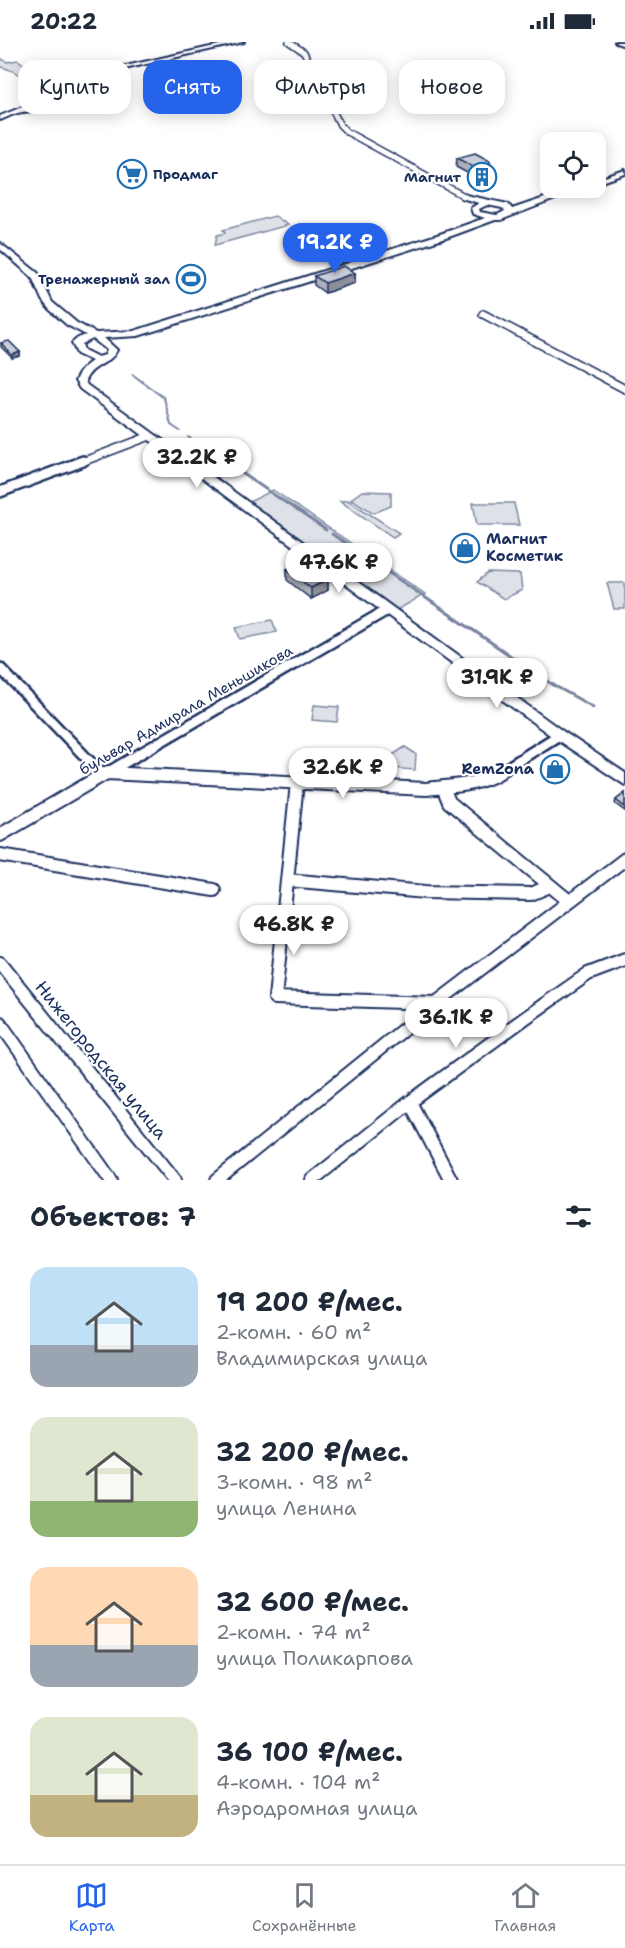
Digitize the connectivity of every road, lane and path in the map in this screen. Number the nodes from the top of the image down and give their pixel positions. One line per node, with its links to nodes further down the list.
1 (241, 42): 5 (street)
2 (289, 42): 10 (street)
3 (618, 42): 4 (street)
4 (625, 44)
5 (131, 66)
6 (18, 111): 7 (street)
7 (0, 118)
8 (625, 172): 9 (street)
9 (606, 179)
10 (464, 196): 12 (street); 15 (street)
11 (551, 198): 14 (street)
12 (486, 203): 13 (street); 15 (street)
13 (498, 204): 14 (street); 16 (street)
14 (534, 204): 16 (street)
15 (475, 210): 17 (street); 18 (street)
16 (510, 212): 17 (street)
17 (492, 218): 18 (street)
18 (471, 226): 21 (street)
19 (0, 247): 22 (street); 23 (street)
20 (483, 314): 26 (street)
21 (135, 334): 22 (street); 24 (street)
22 (96, 337): 23 (street); 24 (street)
23 (77, 343): 25 (street)
24 (112, 353): 25 (street)
25 (88, 362): 27 (street)
26 (625, 389)
27 (150, 436): 28 (street); 29 (street)
28 (0, 492)
29 (387, 610): 31 (street); 32 (street, бульвар Адмирала Меньшикова)
30 (0, 668): 32 (street)
31 (560, 735): 33 (street); 35 (street)
32 (105, 774): 34 (street); 36 (street, бульвар Адмирала Меньшикова)
33 (625, 780)
34 (297, 783): 35 (street); 39 (street)
35 (443, 787): 40 (street)
36 (0, 835)
37 (0, 855): 41 (street)
38 (625, 859): 42 (street)
39 (287, 880): 40 (street); 45 (street)
40 (550, 886): 42 (street)
41 (214, 890)
42 (569, 901): 45 (street)
43 (625, 960): 47 (street)
44 (0, 963): 49 (street, Нижегородская улица)
45 (436, 1003): 50 (street)
46 (0, 1023): 48 (street)
47 (410, 1102): 51 (street); 52 (street)
48 (111, 1180)
49 (175, 1180)
50 (217, 1180)
51 (312, 1180)
52 (451, 1180)

